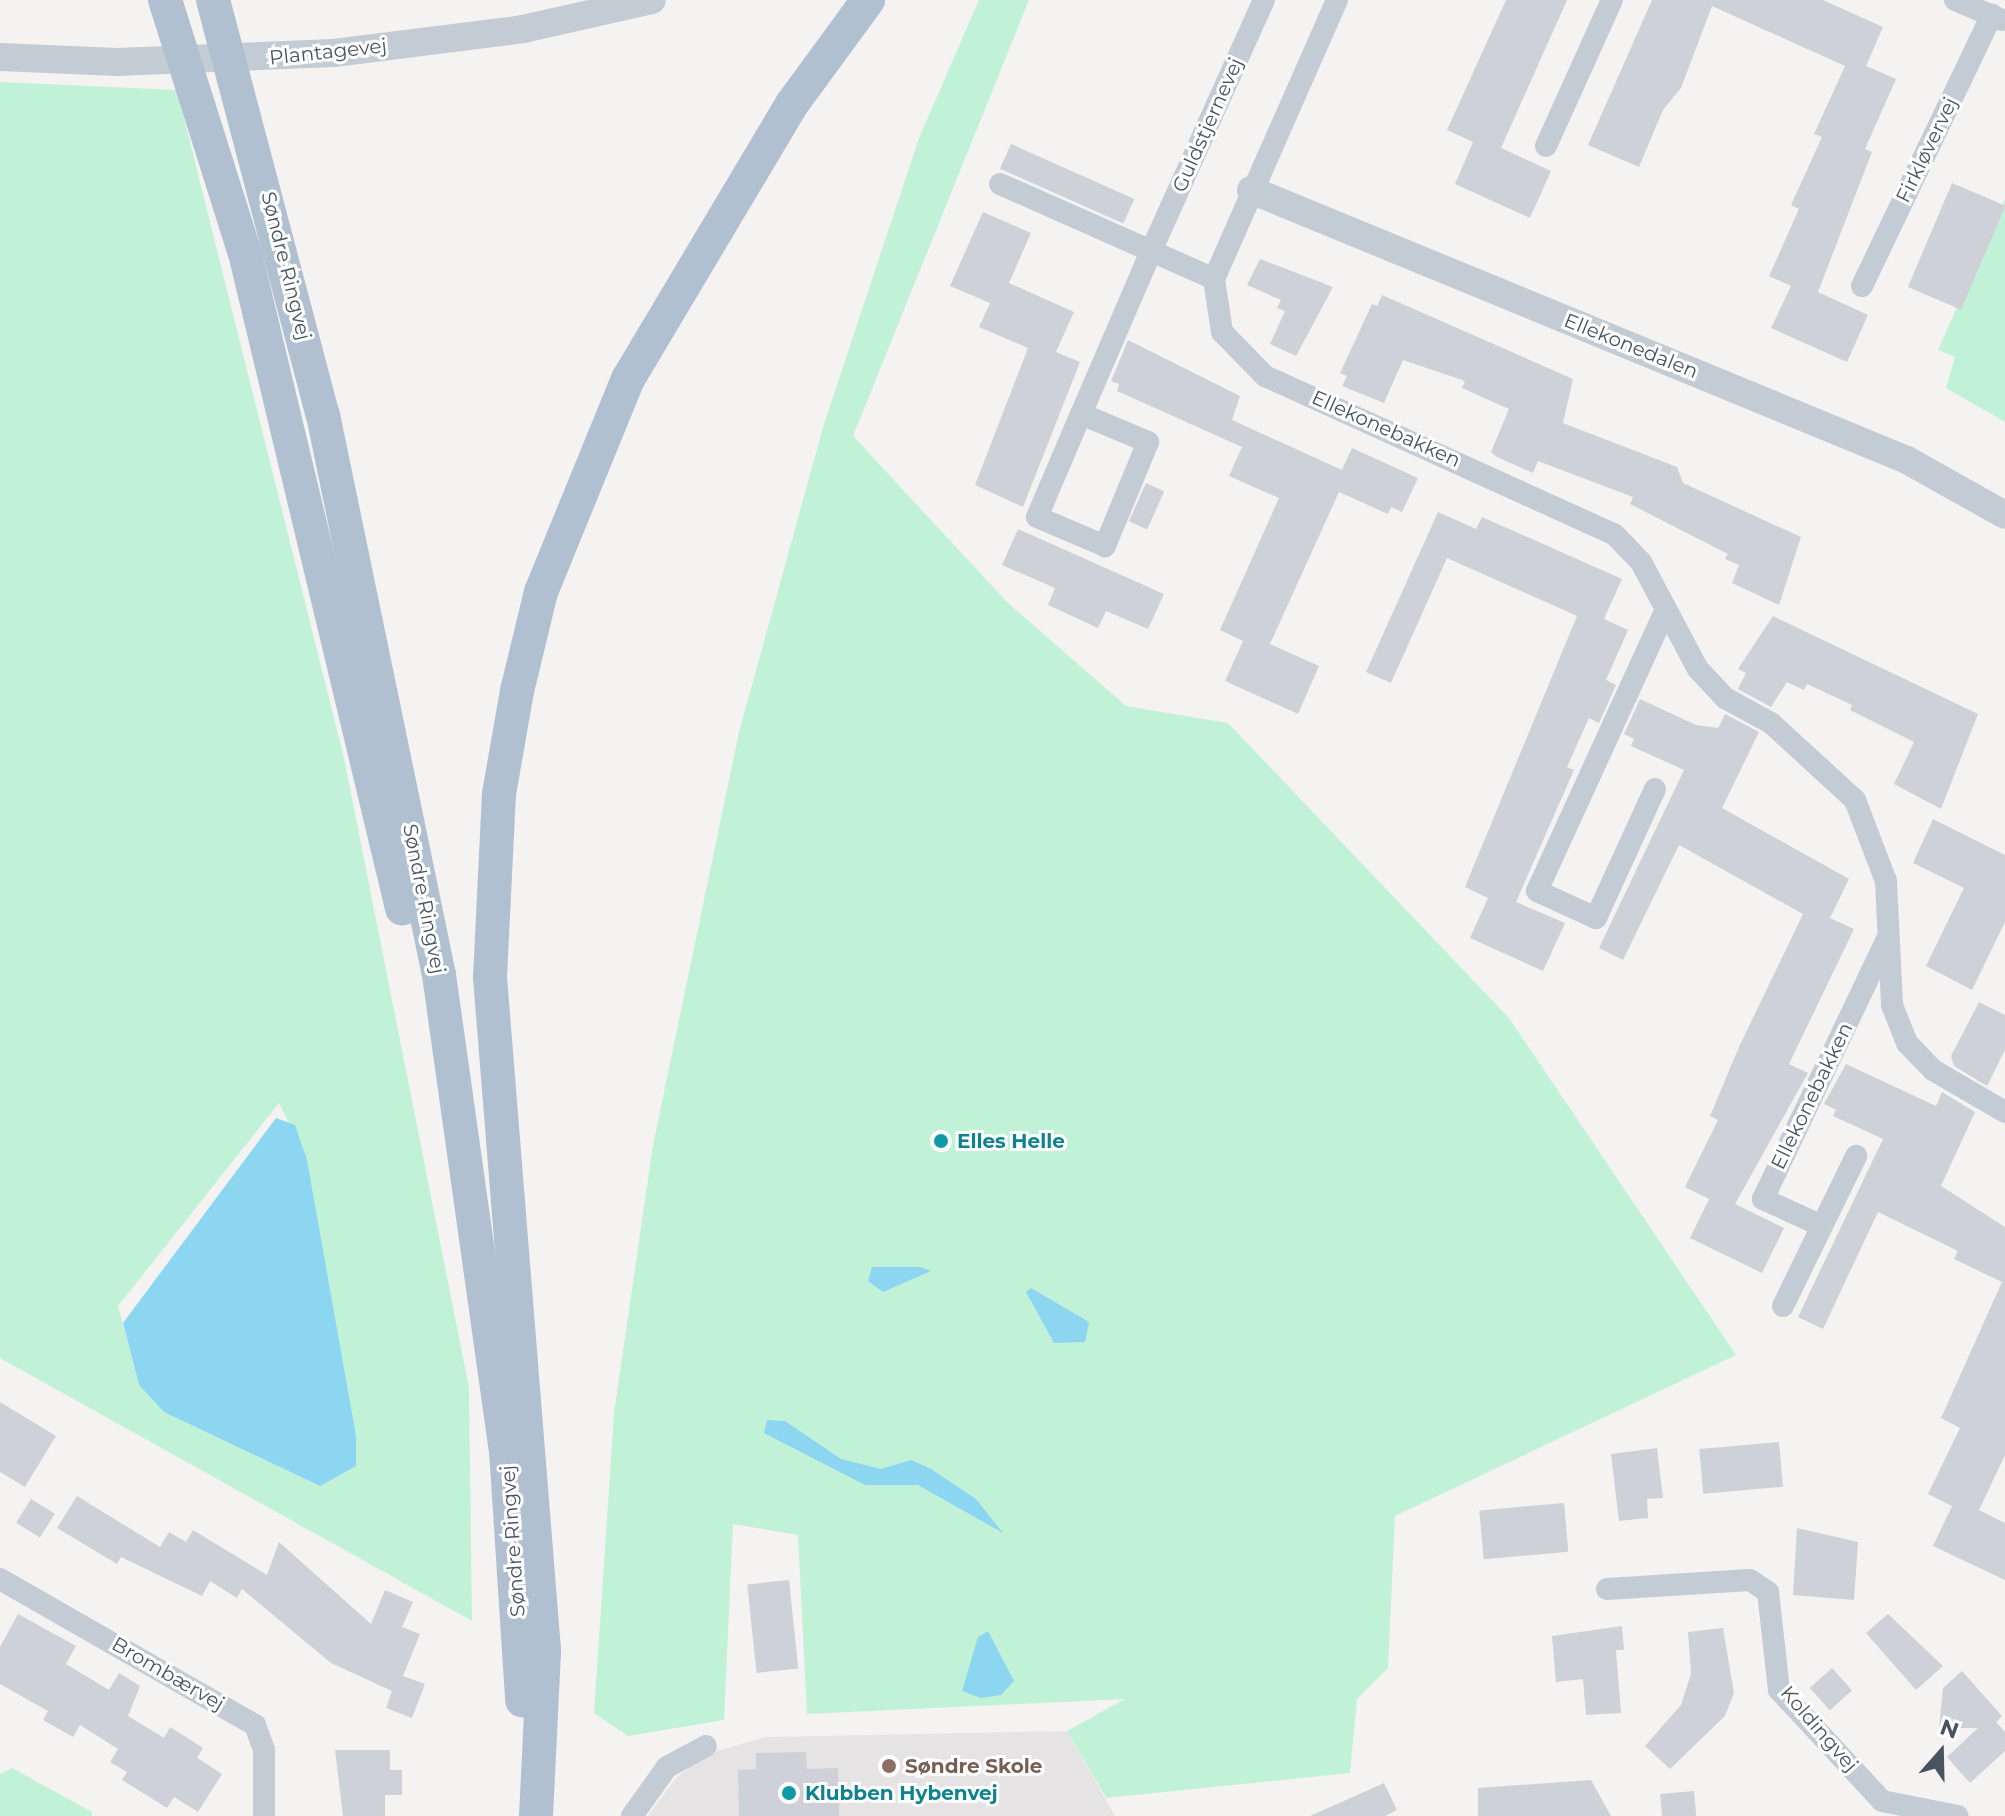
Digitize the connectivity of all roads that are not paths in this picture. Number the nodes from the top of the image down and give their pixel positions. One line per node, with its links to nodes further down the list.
1 (165, 0): 25 (main road)
2 (213, 0): 25 (main road, Søndre Ringvej)
3 (652, 0): 10 (street, Plantagevej)
4 (868, 0): 32 (main road)
5 (1264, 0): 14 (street, Guldstjernevej)
6 (1337, 0): 13 (street)
7 (1612, 0): 11 (street)
8 (1955, 0): 9 (street, Firkløvervej)
9 (1998, 18): 16 (street, Firkløvervej)
10 (0, 57)
11 (1546, 146)
12 (1000, 184): 14 (street)
13 (1251, 190): 15 (street); 18 (street, Ellekonedalen)
14 (1152, 249): 15 (street); 17 (street, Guldstjernevej)
15 (1214, 279): 19 (street, Ellekonebakken)
16 (1862, 286)
17 (1081, 414): 17 (street, Guldstjernevej)
18 (2005, 515)
19 (1666, 609): 20 (street); 21 (street, Ellekonebakken)
20 (1655, 789)
21 (1889, 934): 22 (street, Ellekonebakken); 24 (street, Ellekonebakken)
22 (2005, 1112)
23 (1856, 1156): 24 (street)
24 (1822, 1226): 26 (street)
25 (488, 1303): 31 (main road, Søndre Ringvej)
26 (1783, 1306)
27 (0, 1579): 30 (street, Brombærvej)
28 (1607, 1589): 34 (street, Koldingvej)
29 (706, 1746): 33 (street)
30 (264, 1816)
31 (525, 1816)
32 (536, 1816)
33 (632, 1816)
34 (1958, 1816)

